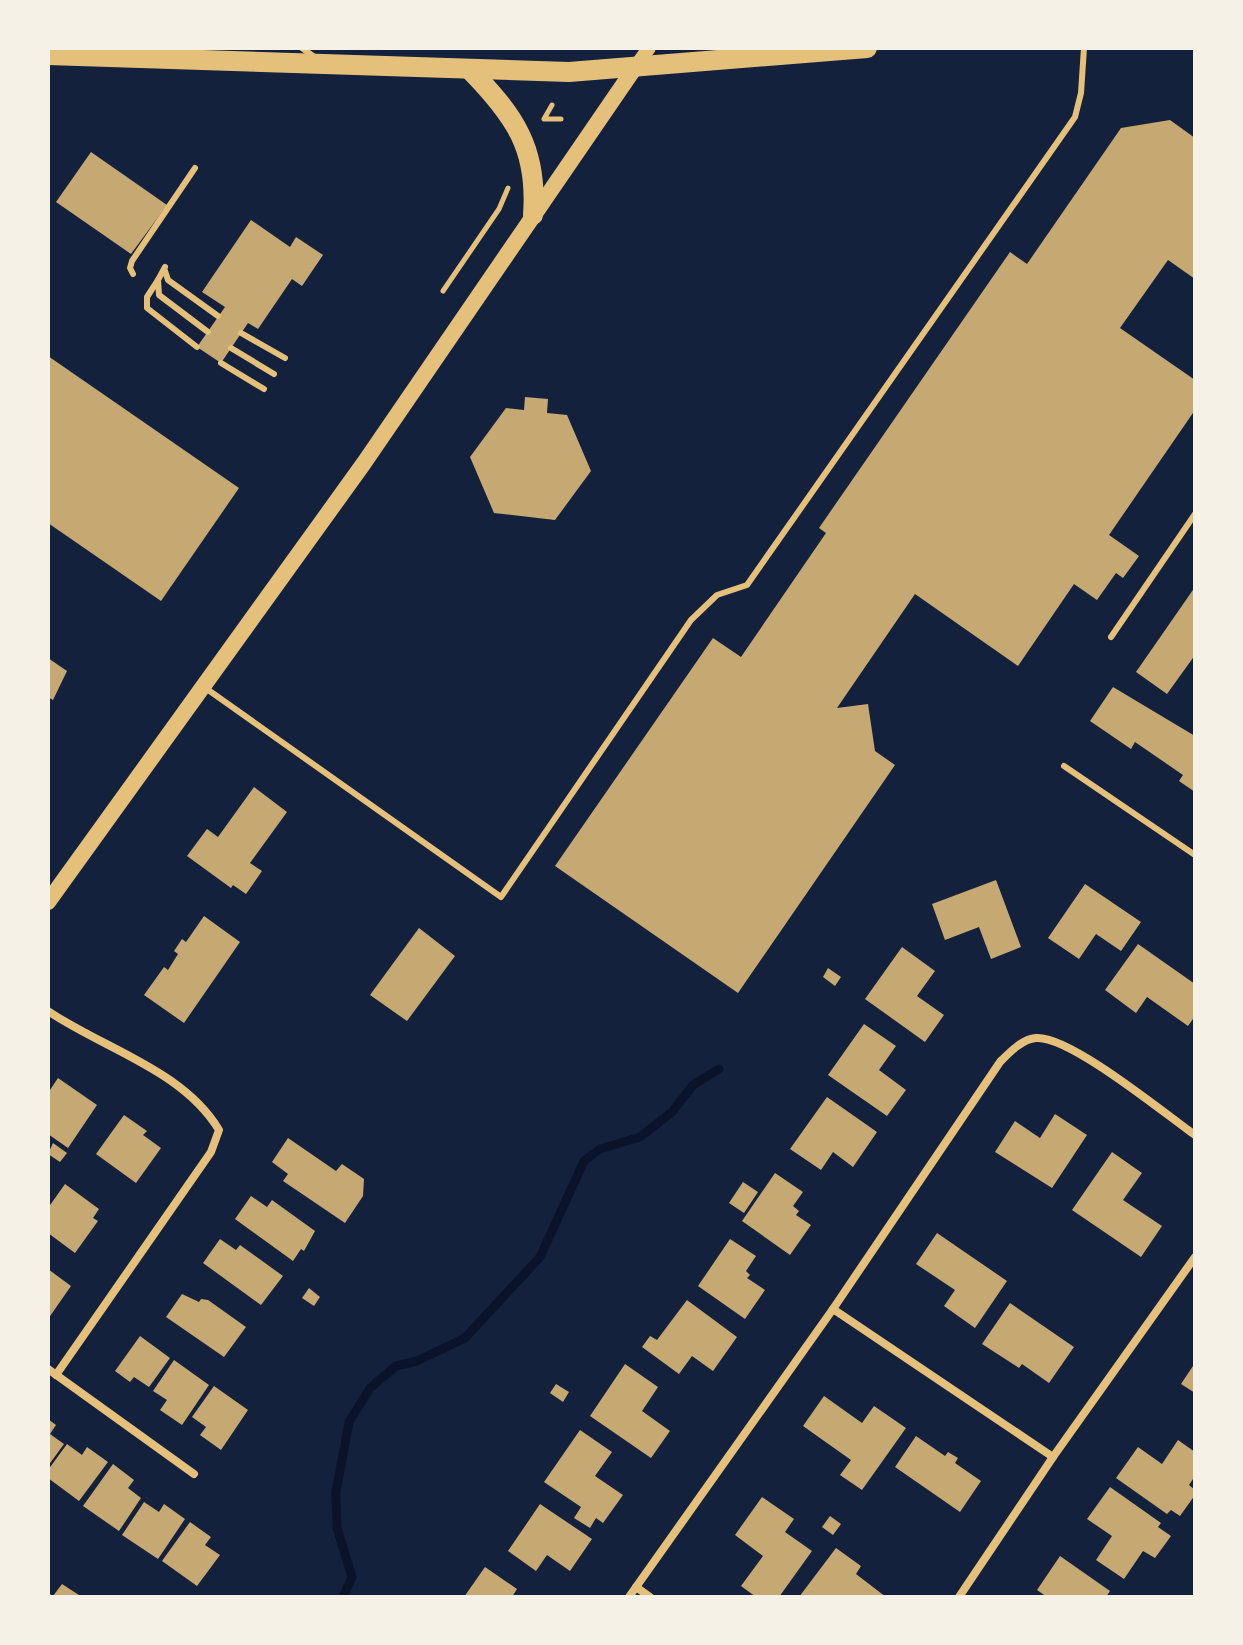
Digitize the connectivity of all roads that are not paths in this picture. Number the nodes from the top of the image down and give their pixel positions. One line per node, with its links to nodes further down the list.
1 (128, 48): 7 (lane)
2 (302, 48): 8 (lane)
3 (649, 48): 9 (street)
4 (858, 48): 9 (main road)
5 (1084, 48): 26 (lane)
6 (48, 55): 7 (main road)
7 (105, 57): 8 (main road)
8 (322, 64): 10 (main road)
9 (634, 69): 10 (main road); 12 (main road)
10 (470, 70): 12 (main road)
11 (195, 168): 13 (lane)
12 (533, 215): 26 (main road)
13 (133, 274)
14 (158, 280): 15 (lane); 16 (lane); 18 (lane)
15 (218, 316)
16 (208, 332)
17 (241, 333): 20 (lane)
18 (197, 347)
19 (231, 348): 22 (lane)
20 (285, 358)
21 (221, 363): 23 (lane)
22 (274, 374)
23 (264, 389)
24 (1195, 514): 25 (lane)
25 (1111, 637)
26 (204, 687): 29 (main road)
27 (1064, 766): 28 (lane)
28 (1195, 855)
29 (48, 902)
30 (48, 1011): 34 (street)
31 (1195, 1135): 33 (street)
32 (1195, 1257): 35 (street)
33 (833, 1309): 35 (street); 37 (street)
34 (52, 1372): 36 (street)
35 (1053, 1457): 40 (street)
36 (194, 1474)
37 (636, 1587): 38 (street); 39 (street)
38 (629, 1597)
39 (650, 1597)
40 (959, 1597)

